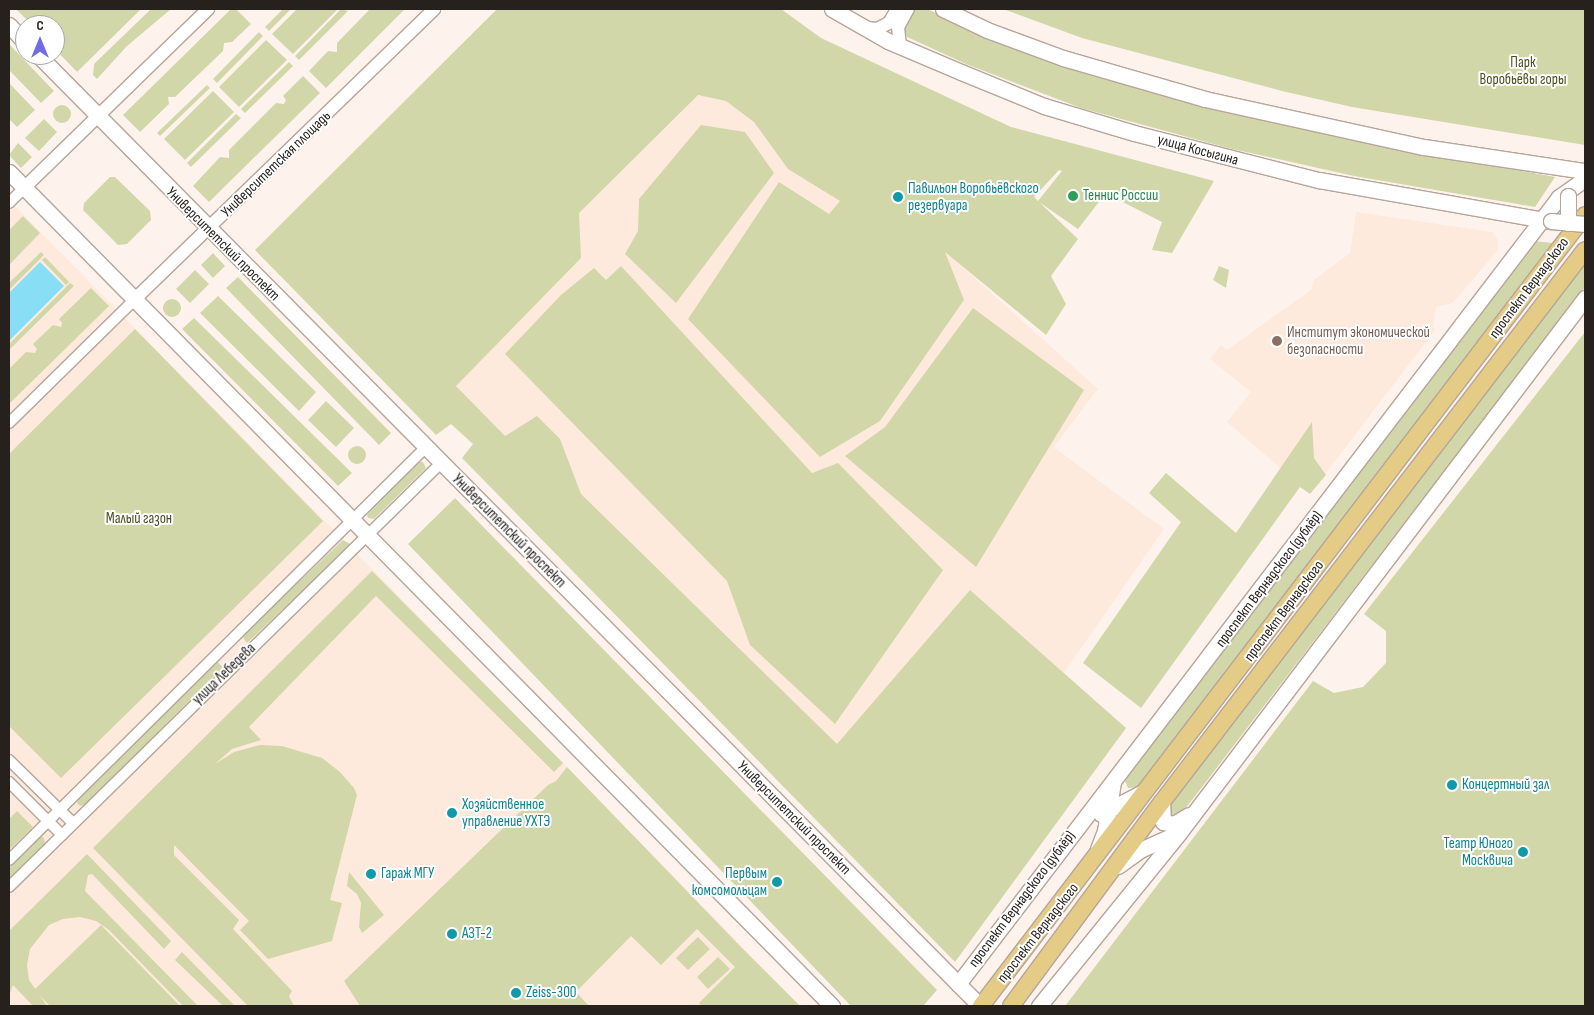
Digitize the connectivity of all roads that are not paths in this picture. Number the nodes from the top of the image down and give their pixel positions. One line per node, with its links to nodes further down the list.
1 (208, 9): 10 (street)
2 (434, 9): 20 (street, Университетская площадь)
3 (832, 9): 7 (main road, улица Косыгина)
4 (897, 9): 7 (street)
5 (908, 9): 8 (street)
6 (943, 9): 12 (main road)
7 (866, 28): 8 (main road, улица Косыгина)
8 (900, 46): 16 (main road, улица Косыгина)
9 (48, 65): 10 (main road, Университетский проспект)
10 (97, 117): 13 (street); 20 (main road, Университетский проспект)
11 (9, 172): 13 (main road)
12 (1579, 181): 16 (main road, проспект Вернадского (дублёр)); 18 (main road, bridge)
13 (24, 188): 14 (street); 23 (main road)
14 (9, 203)
15 (1585, 215): 35 (main road, проспект Вернадского)
16 (1547, 220): 18 (main road, улица Косыгина, bridge); 32 (main road, проспект Вернадского (дублёр))
17 (1585, 220): 18 (main road, bridge)
18 (1568, 223): 19 (main road, улица Косыгина, bridge)
19 (1585, 224)
20 (208, 228): 23 (street, Университетская площадь); 25 (main road, Университетский проспект)
21 (1585, 250): 36 (main road, проспект Вернадского)
22 (1585, 298): 39 (main road)
23 (134, 300): 24 (street, Университетская площадь); 27 (main road)
24 (9, 423)
25 (426, 447): 26 (main road, Университетский проспект); 27 (street, улица Лебедева)
26 (441, 463): 28 (street, улица Лебедева); 51 (main road, Университетский проспект)
27 (352, 522): 28 (main road); 29 (street, улица Лебедева)
28 (366, 536): 30 (street, улица Лебедева); 52 (main road)
29 (231, 641): 30 (street); 37 (street, улица Лебедева)
30 (243, 655): 41 (street, улица Лебедева)
31 (9, 760): 37 (street)
32 (1129, 762): 33 (main road, проспект Вернадского (дублёр)); 35 (main road)
33 (1114, 777): 38 (main road); 42 (main road, проспект Вернадского (дублёр))
34 (9, 782): 40 (street)
35 (1149, 787): 38 (main road); 46 (main road, проспект Вернадского)
36 (1162, 802): 39 (main road); 47 (main road, проспект Вернадского)
37 (58, 810): 40 (street, улица Лебедева); 41 (street)
38 (1108, 811): 42 (main road); 46 (main road)
39 (1192, 813): 43 (main road)
40 (48, 821): 44 (street); 45 (street, улица Лебедева)
41 (73, 823): 44 (street, улица Лебедева)
42 (1076, 828): 51 (main road, проспект Вернадского (дублёр))
43 (1178, 833): 47 (main road); 50 (main road)
44 (62, 835): 48 (street, улица Лебедева)
45 (9, 860)
46 (1092, 862): 53 (main road, проспект Вернадского)
47 (1111, 872): 49 (main road, проспект Вернадского)
48 (9, 888)
49 (1067, 930): 50 (main road); 54 (main road, проспект Вернадского)
50 (1069, 965): 55 (main road)
51 (958, 984): 53 (main road, Университетский проспект)
52 (832, 1006)
53 (981, 1006)
54 (1011, 1006)
55 (1039, 1006)

